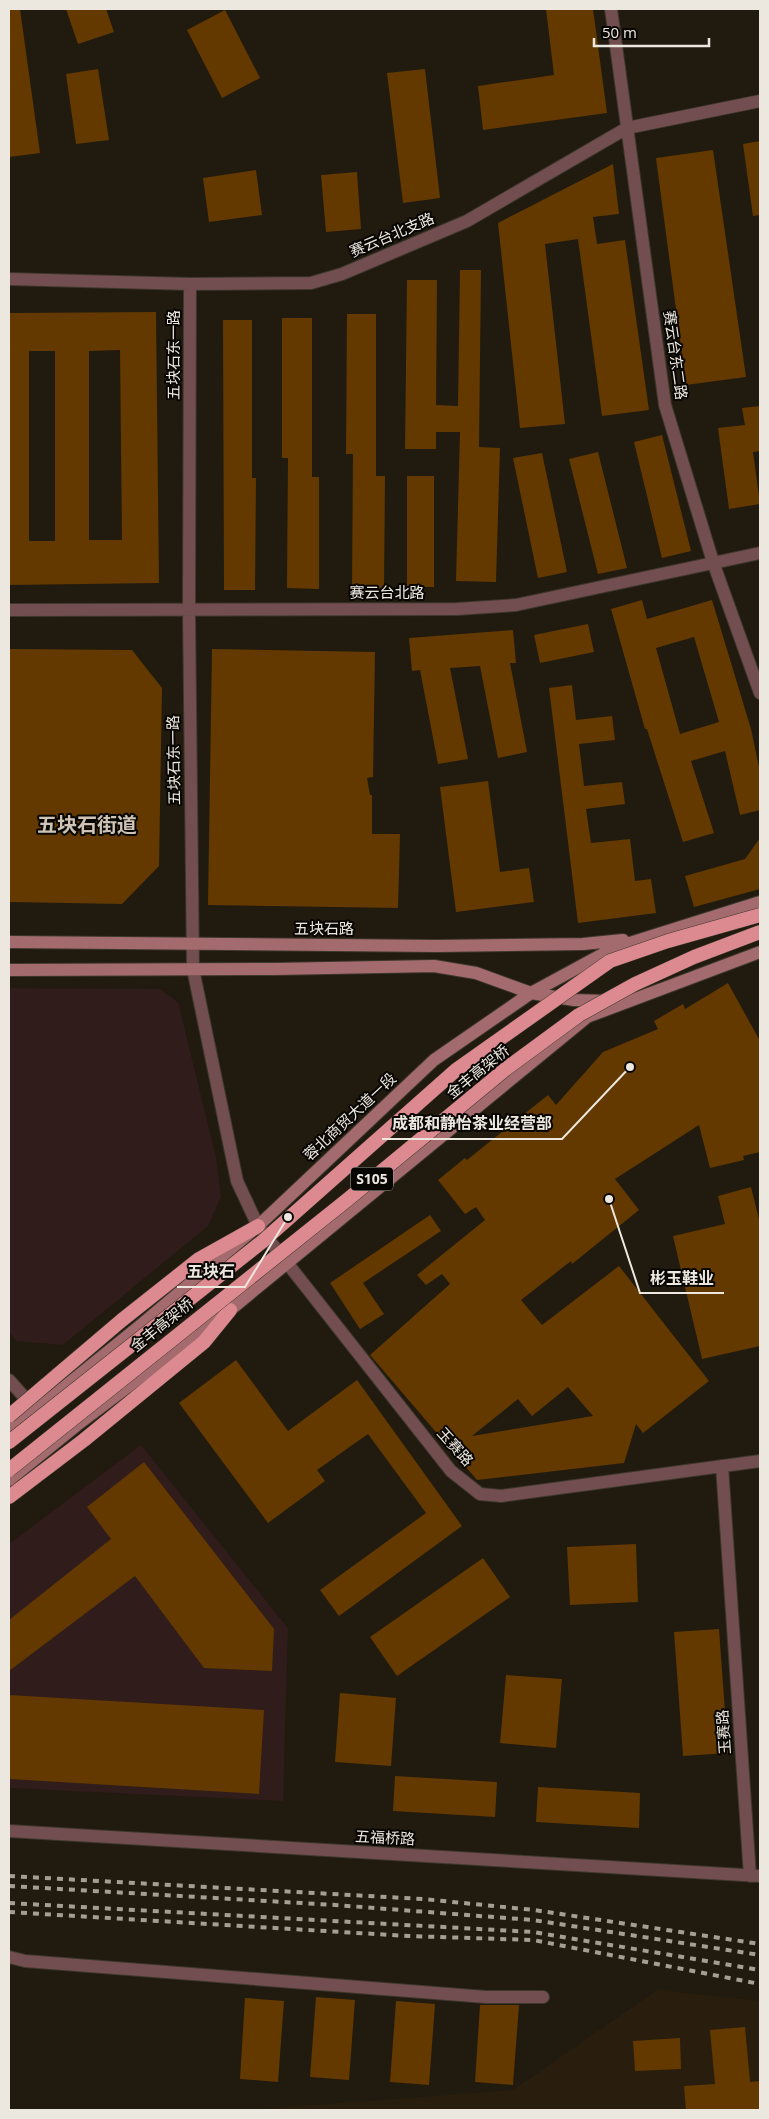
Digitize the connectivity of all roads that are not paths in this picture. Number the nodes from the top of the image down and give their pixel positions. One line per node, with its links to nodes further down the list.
1 (611, 9): 3 (street, 赛云台东二路)
2 (760, 101): 3 (street, 赛云台北支路)
3 (627, 128): 5 (street, 赛云台北支路); 7 (street, 赛云台东二路)
4 (9, 279): 5 (street, 赛云台北支路)
5 (190, 284): 9 (street, 五块石东一路)
6 (760, 553): 7 (street, 赛云台北路)
7 (713, 562): 9 (street, 赛云台北路); 10 (street, 赛云台东二路)
8 (9, 610): 9 (street, 赛云台北路)
9 (189, 611): 16 (street, 五块石东一路)
10 (760, 693)
11 (760, 902): 14 (main road, 蓉北商贸大道一段)
12 (760, 915): 29 (highway, 金丰高架桥 / S105, bridge)
13 (760, 932): 32 (highway, 金丰高架桥 / S105, bridge)
14 (638, 938): 16 (main road, 五块石路); 20 (main road, 蓉北商贸大道一段)
15 (9, 942): 16 (main road, 五块石路)
16 (192, 945): 18 (street, 五块石东一路)
17 (760, 952): 21 (main road)
18 (193, 969): 19 (main road); 20 (main road); 22 (street, 五块石东一路)
19 (9, 970)
20 (531, 993): 21 (main road); 22 (main road, 蓉北商贸大道一段)
21 (625, 1002): 23 (main road)
22 (258, 1226): 23 (street, 玉赛路); 26 (main road, 蓉北商贸大道一段); 27 (highway, bridge)
23 (288, 1262): 24 (main road); 31 (street, 玉赛路)
24 (230, 1310): 33 (main road); 34 (highway)
25 (9, 1380): 26 (street)
26 (36, 1410): 28 (main road, 蓉北商贸大道一段)
27 (9, 1416)
28 (9, 1432)
29 (9, 1442)
30 (760, 1461): 31 (street, 玉赛路)
31 (722, 1466): 36 (street, 玉赛路)
32 (9, 1470)
33 (9, 1480)
34 (9, 1497)
35 (9, 1831): 36 (street, 五福桥路)
36 (755, 1876)
37 (9, 1957): 38 (street)
38 (543, 1997)

